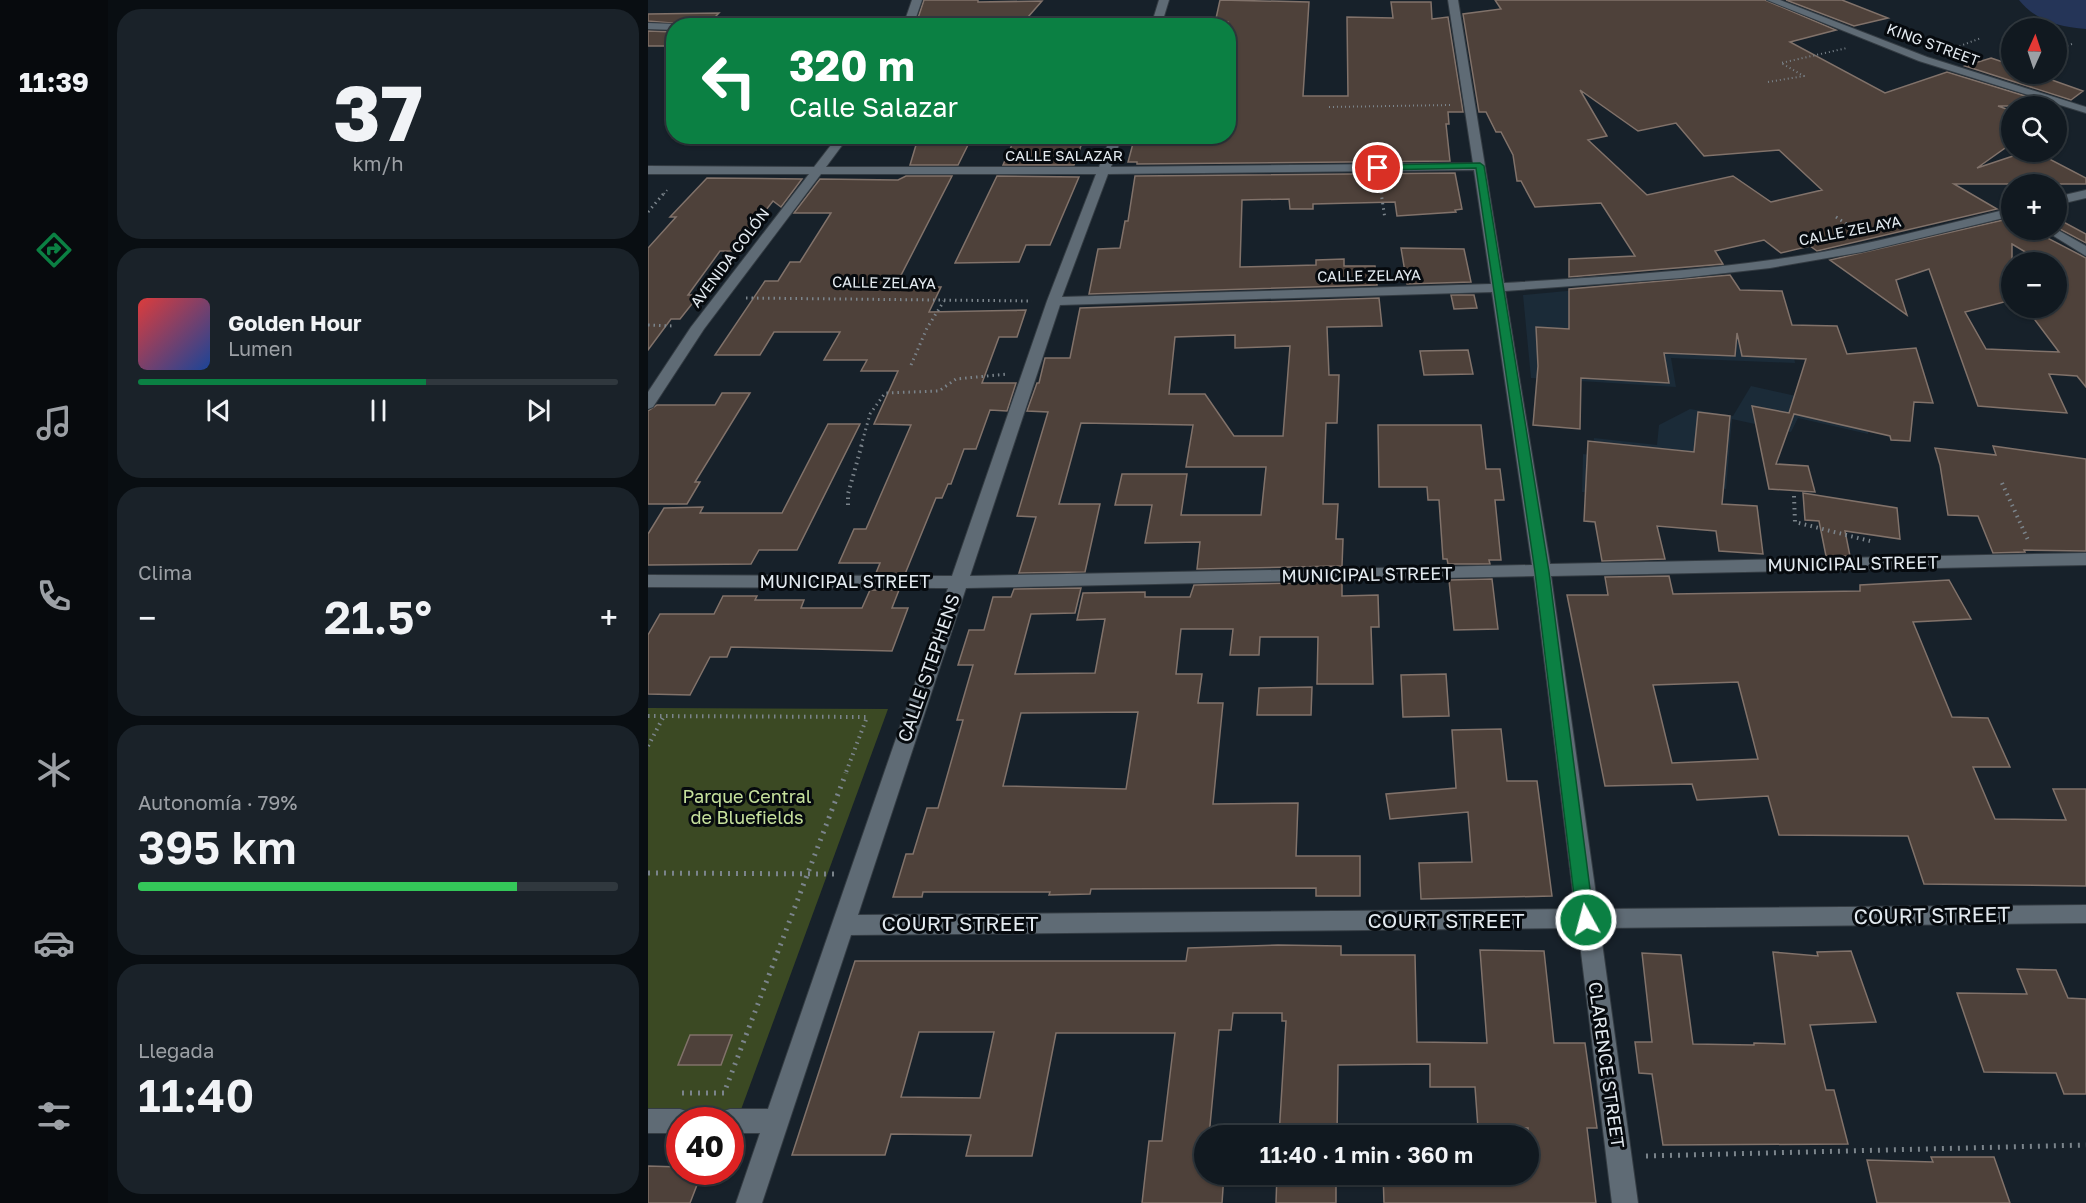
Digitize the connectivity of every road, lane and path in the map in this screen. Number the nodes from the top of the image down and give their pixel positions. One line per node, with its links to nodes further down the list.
1 (917, 0): 5 (street)
2 (1164, 0): 6 (street)
3 (1453, 0): 13 (street, CLARENCE STREET)
4 (1772, 0): 9 (street, KING STREET)
5 (911, 18)
6 (1158, 18)
7 (648, 26): 8 (street)
8 (666, 27)
9 (1877, 41): 12 (path); 15 (street, KING STREET)
10 (2072, 44): 11 (path)
11 (2067, 46)
12 (1768, 82)
13 (1470, 104): 14 (path); 18 (street, CLARENCE STREET)
14 (1329, 107)
15 (2086, 110)
16 (837, 144): 21 (street, AVENIDA COLÓN)
17 (1114, 144): 22 (street, CALLE STEPHENS)
18 (1480, 166): 19 (street, CALLE SALAZAR); 29 (street, CLARENCE STREET)
19 (1378, 168): 22 (street, CALLE SALAZAR); 26 (path)
20 (648, 170): 21 (street, CALLE SALAZAR)
21 (816, 170): 22 (street, CALLE SALAZAR); 30 (street, AVENIDA COLÓN)
22 (1106, 171): 31 (street, CALLE STEPHENS)
23 (2086, 194): 24 (street)
24 (2067, 198)
25 (2001, 215): 29 (street, CALLE ZELAYA)
26 (1385, 219)
27 (2066, 240): 28 (street)
28 (2086, 252)
29 (1498, 289): 31 (street, CALLE ZELAYA); 42 (street, CLARENCE STREET)
30 (722, 298): 32 (path, CALLE ZELAYA); 35 (street, AVENIDA COLÓN)
31 (1054, 300): 32 (path, CALLE ZELAYA); 34 (street, CALLE STEPHENS)
32 (944, 301): 33 (path)
33 (911, 365)
34 (1030, 373): 38 (path); 44 (street, CALLE STEPHENS)
35 (648, 404)
36 (2002, 483): 40 (path)
37 (1794, 496): 39 (path)
38 (848, 504)
39 (1872, 542)
40 (2037, 559): 41 (street, MUNICIPAL STREET); 42 (street, MUNICIPAL STREET)
41 (2086, 559)
42 (1542, 572): 44 (street, MUNICIPAL STREET); 52 (street, CLARENCE STREET)
43 (648, 581): 44 (street, MUNICIPAL STREET)
44 (958, 582): 50 (street, CALLE STEPHENS)
45 (648, 716): 46 (path)
46 (664, 716): 47 (path); 49 (path)
47 (648, 746)
48 (648, 873): 49 (path)
49 (807, 874): 50 (path); 54 (path)
50 (860, 874): 53 (street, CALLE STEPHENS)
51 (2086, 914): 52 (street, COURT STREET)
52 (1586, 920): 53 (street, COURT STREET); 60 (street, CLARENCE STREET)
53 (842, 925): 58 (street, CALLE STEPHENS)
54 (670, 1092)
55 (648, 1121): 56 (street)
56 (666, 1121)
57 (744, 1121): 58 (street)
58 (777, 1121): 61 (street, CALLE STEPHENS)
59 (2086, 1145): 60 (path)
60 (1618, 1156): 62 (street, CLARENCE STREET)
61 (749, 1203)
62 (1625, 1203)

